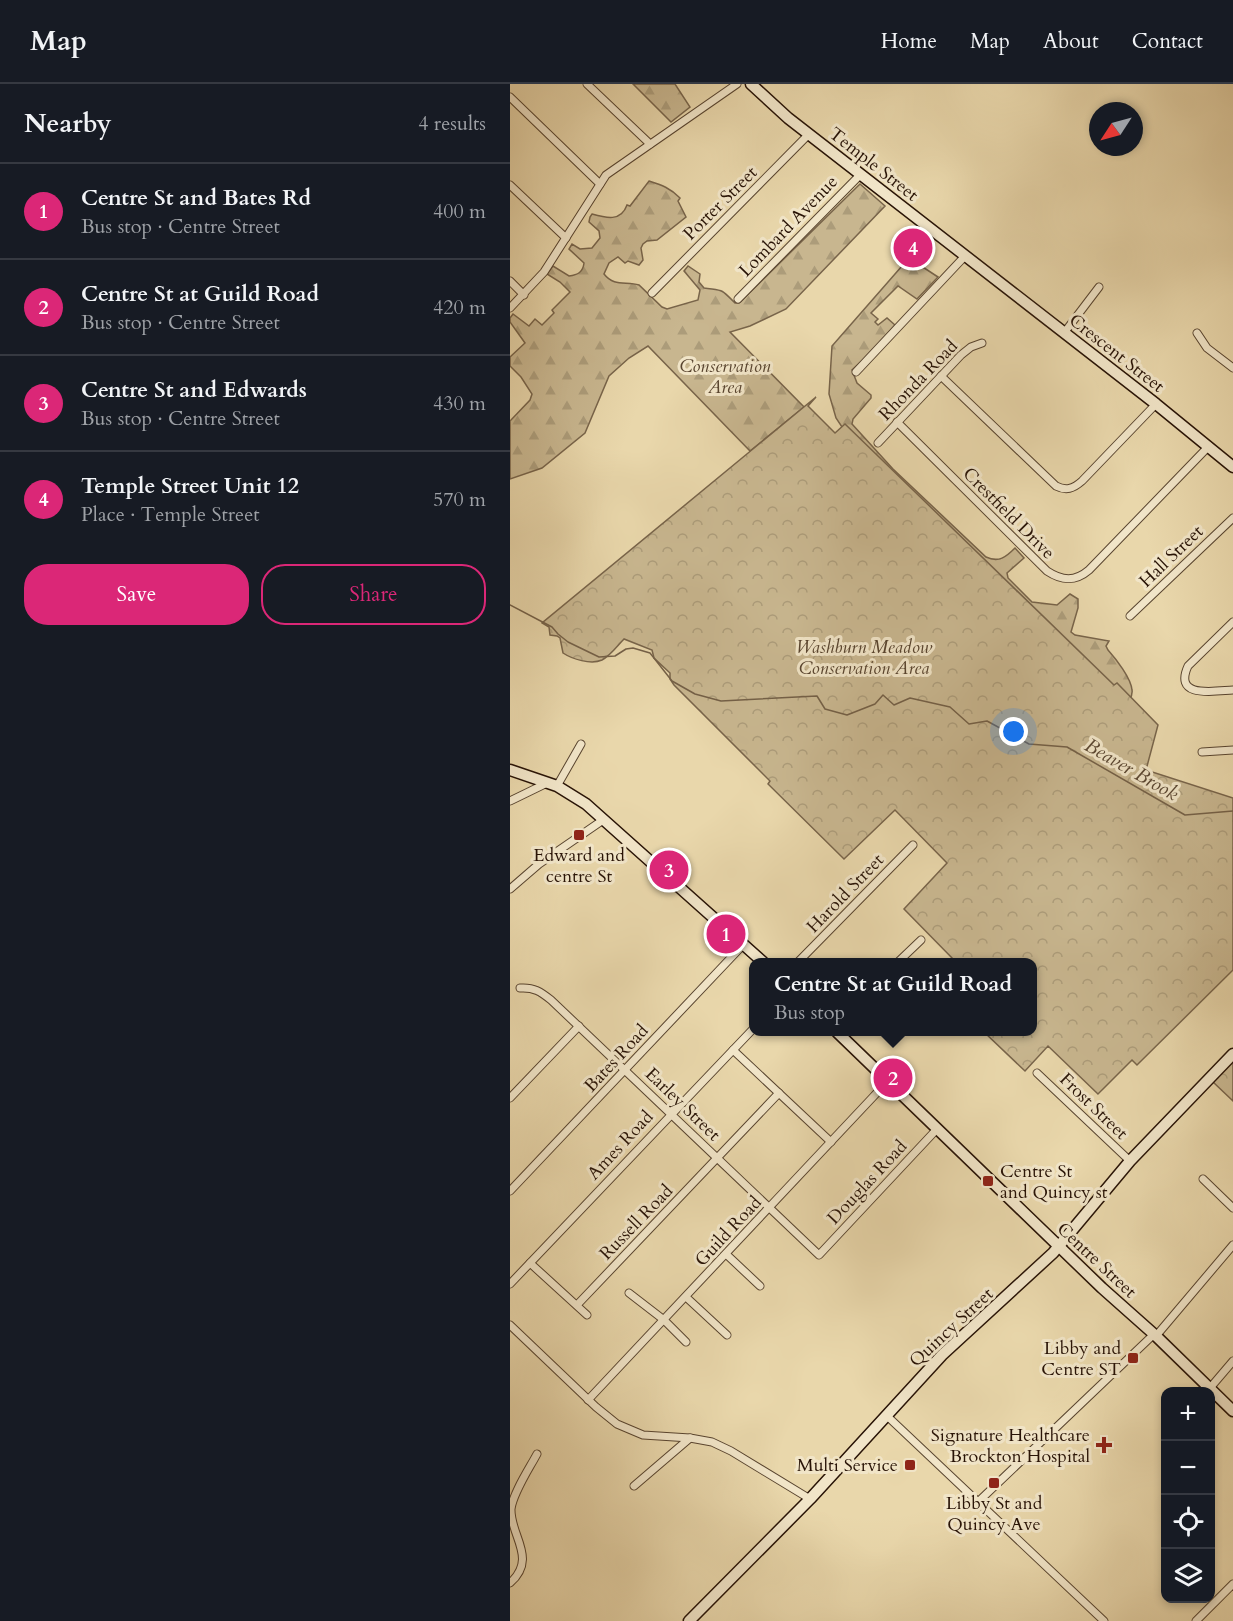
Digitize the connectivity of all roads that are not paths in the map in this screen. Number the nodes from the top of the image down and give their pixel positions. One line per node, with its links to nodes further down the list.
1 (587, 84): 6 (street)
2 (737, 84): 6 (street)
3 (751, 84): 5 (main road, Temple Street)
4 (510, 97): 8 (street)
5 (809, 134): 7 (main road, Temple Street); 15 (street, Porter Street)
6 (650, 144): 8 (street)
7 (860, 175): 11 (main road, Temple Street); 17 (street, Lombard Avenue)
8 (600, 183): 10 (street)
9 (510, 185): 10 (street)
10 (566, 238): 16 (street)
11 (965, 256): 12 (main road, Temple Street); 23 (street)
12 (979, 267): 19 (main road, Crescent Street)
13 (510, 281): 16 (street)
14 (1099, 287): 19 (street)
15 (652, 293)
16 (524, 295): 18 (street)
17 (738, 299)
18 (510, 308)
19 (1064, 333): 25 (main road, Crescent Street)
20 (1197, 333): 22 (street)
21 (982, 343): 24 (street, Rhonda Road)
22 (1233, 368)
23 (856, 372)
24 (941, 376): 25 (street); 26 (street, Rhonda Road)
25 (1156, 404): 28 (main road, Crescent Street)
26 (897, 423): 27 (street, Rhonda Road); 28 (street, Crestfield Drive)
27 (878, 443)
28 (1209, 446): 29 (main road, Crescent Street)
29 (1233, 467)
30 (1233, 518): 31 (street, Hall Street)
31 (1130, 616)
32 (1233, 622): 33 (street)
33 (1233, 690)
34 (581, 744): 38 (street)
35 (1233, 750): 36 (street)
36 (1203, 752)
37 (510, 770): 38 (main road)
38 (552, 784): 39 (street); 40 (main road)
39 (510, 801)
40 (603, 820): 42 (street); 44 (main road)
41 (913, 845): 46 (street, Harold Street)
42 (510, 889)
43 (921, 940): 47 (street)
44 (743, 945): 45 (main road); 54 (street, Bates Road)
45 (757, 958)
46 (803, 958)
47 (903, 958)
48 (520, 988): 49 (street, Earley Street)
49 (579, 1026): 54 (street, Earley Street); 58 (street)
50 (749, 1032): 52 (street, Ames Road)
51 (842, 1036): 56 (main road, Centre Street)
52 (733, 1050): 57 (street); 59 (street, Ames Road)
53 (1233, 1054): 63 (main road, Quincy Street)
54 (625, 1070): 59 (street, Earley Street); 65 (street, Bates Road)
55 (1037, 1073): 63 (street, Frost Street)
56 (888, 1081): 60 (main road, Centre Street); 61 (street, Guild Road)
57 (779, 1093): 61 (street); 62 (street, Russell Road)
58 (510, 1098)
59 (671, 1113): 62 (street, Earley Street); 72 (street, Ames Road)
60 (937, 1129): 69 (main road, Centre Street); 71 (street, Douglas Road)
61 (831, 1142): 67 (street, Guild Road)
62 (717, 1159): 67 (street, Earley Street); 77 (street, Russell Road)
63 (1130, 1161): 69 (main road, Quincy Street)
64 (1203, 1179): 66 (street)
65 (510, 1191)
66 (1233, 1208)
67 (769, 1209): 70 (street, Guild Road); 71 (street, Earley Street)
68 (1233, 1245): 82 (street)
69 (1059, 1247): 82 (main road, Centre Street); 90 (main road, Quincy Street)
70 (726, 1254): 74 (street); 76 (street, Guild Road)
71 (819, 1255)
72 (530, 1263): 73 (street, Ames Road); 77 (street)
73 (510, 1284)
74 (760, 1286)
75 (629, 1293): 79 (street)
76 (686, 1297): 79 (street, Guild Road); 81 (street)
77 (577, 1305): 78 (street)
78 (587, 1315)
79 (664, 1320): 83 (street); 88 (street, Guild Road)
80 (510, 1325): 88 (street)
81 (727, 1335)
82 (1156, 1336): 85 (main road, Centre Street); 95 (street)
83 (686, 1342)
84 (1233, 1361): 86 (street)
85 (1209, 1387)
86 (1211, 1387)
87 (1215, 1393): 89 (main road, Centre Street)
88 (588, 1400): 91 (street)
89 (1233, 1411)
90 (886, 1415): 94 (main road, Quincy Street); 95 (street)
91 (690, 1438): 93 (street); 94 (street)
92 (537, 1454): 96 (street)
93 (634, 1486)
94 (810, 1499): 98 (main road, Quincy Street)
95 (979, 1501): 99 (street)
96 (510, 1583)
97 (1233, 1584): 100 (street)
98 (689, 1621)
99 (1104, 1621)
100 (1196, 1621)

